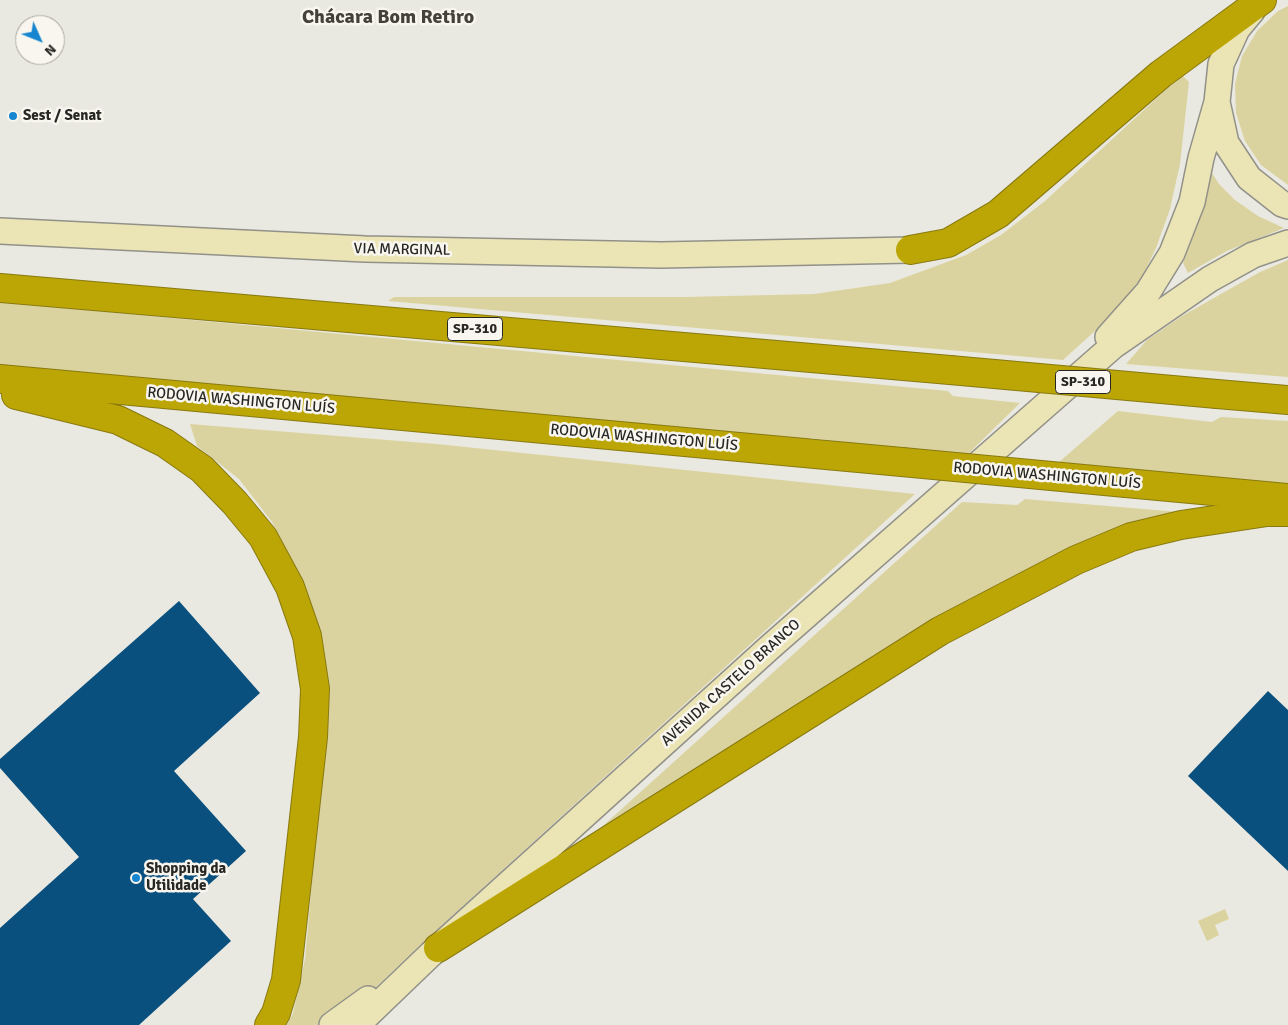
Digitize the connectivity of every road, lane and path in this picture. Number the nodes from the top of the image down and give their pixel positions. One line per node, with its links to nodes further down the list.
1 (1262, 0): 2 (main road); 6 (highway)
2 (1217, 102): 3 (main road); 11 (main road, AVENIDA CASTELO BRANCO)
3 (1288, 206)
4 (0, 231): 6 (main road, VIA MARGINAL)
5 (1288, 243): 11 (main road, AVENIDA CASTELO BRANCO)
6 (910, 250)
7 (0, 288): 10 (highway, SP-310, bridge)
8 (0, 379): 12 (highway, RODOVIA WASHINGTON LUÍS, bridge)
9 (0, 391): 15 (highway)
10 (1288, 400)
11 (1034, 415): 14 (main road, AVENIDA CASTELO BRANCO)
12 (1288, 498)
13 (1288, 512): 14 (highway)
14 (435, 951): 16 (main road, AVENIDA CASTELO BRANCO); 17 (main road, AVENIDA CASTELO BRANCO)
15 (269, 1025)
16 (332, 1025)
17 (358, 1025)

